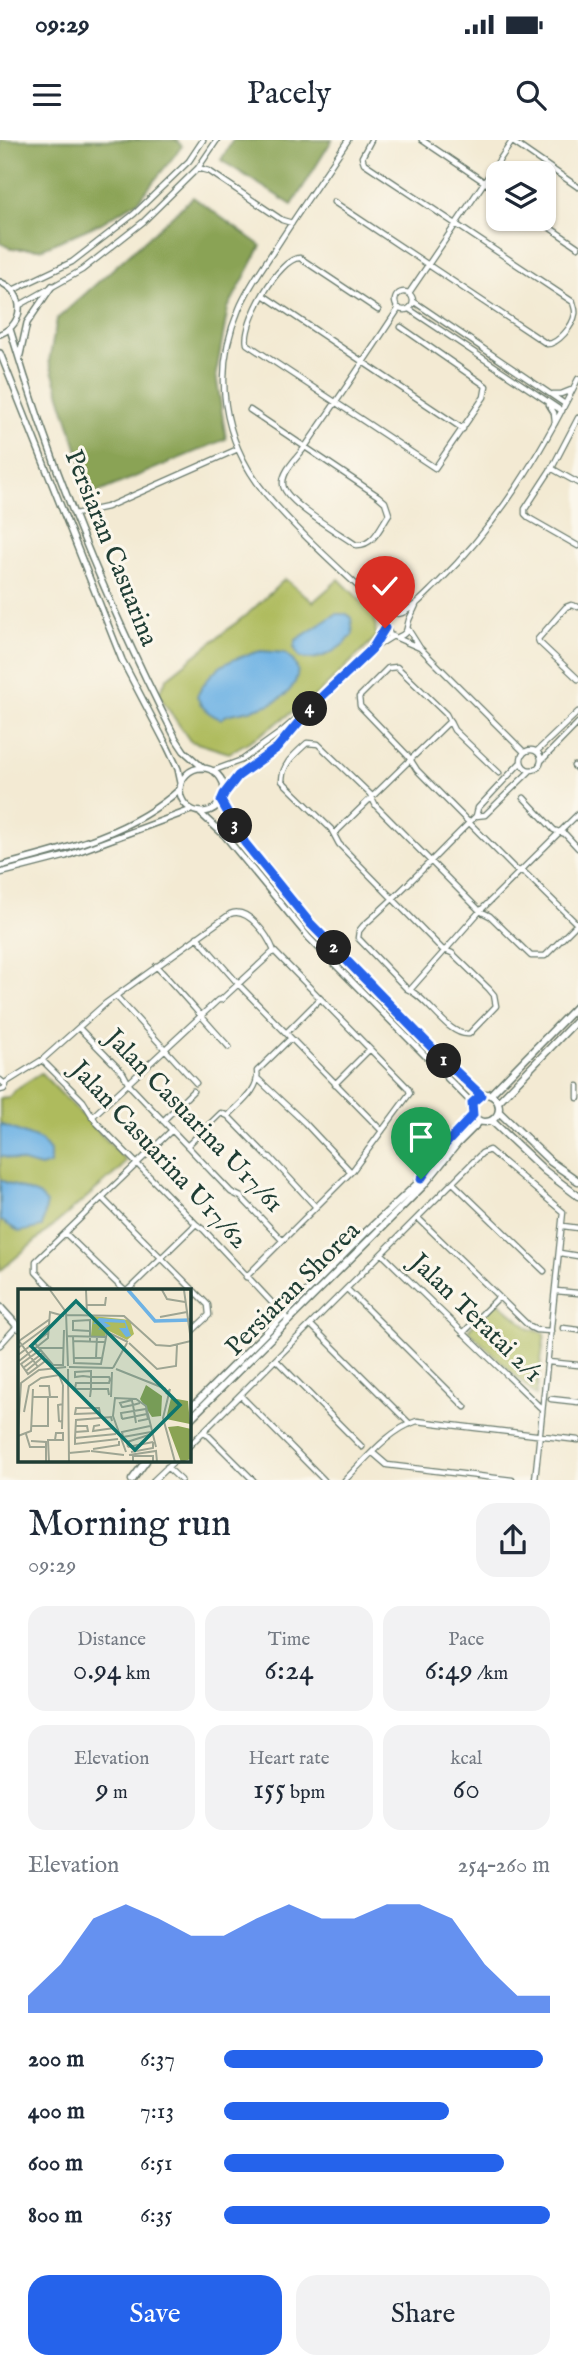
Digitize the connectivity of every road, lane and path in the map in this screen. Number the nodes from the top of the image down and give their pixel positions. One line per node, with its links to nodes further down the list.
1 (203, 140): 22 (street)
2 (217, 140): 7 (street)
3 (348, 140): 14 (street)
4 (371, 140): 15 (street)
5 (422, 140): 10 (street)
6 (511, 140): 10 (street); 11 (street)
7 (204, 159): 8 (street); 9 (street)
8 (198, 168): 9 (street); 21 (street)
9 (209, 171): 13 (street)
10 (484, 182): 15 (street)
11 (578, 187)
12 (334, 202): 19 (street)
13 (282, 219): 14 (street); 17 (street)
14 (292, 223): 17 (street)
15 (456, 224): 19 (street); 19 (street)
16 (555, 231): 18 (street)
17 (286, 232): 48 (street)
18 (578, 247)
19 (429, 264): 23 (street)
20 (0, 282): 22 (street)
21 (52, 286): 26 (street); 34 (street)
22 (13, 290): 26 (street)
23 (409, 293): 25 (street); 27 (street)
24 (263, 295): 29 (street); 35 (street); 40 (street)
25 (413, 301): 28 (street); 38 (street)
26 (20, 305): 31 (street)
27 (399, 308): 28 (street); 35 (street)
28 (409, 309): 39 (street)
29 (378, 310)
30 (401, 327): 46 (street)
31 (10, 329): 32 (street); 34 (street, Persiaran Casuarina)
32 (0, 334)
33 (0, 353): 79 (street, Persiaran Casuarina)
34 (19, 360): 51 (street, Persiaran Casuarina)
35 (363, 362): 40 (street); 46 (street)
36 (578, 379): 37 (street)
37 (573, 389): 38 (street); 41 (street)
38 (548, 394): 41 (street)
39 (544, 400): 43 (street); 45 (street)
40 (335, 403): 46 (street); 47 (street)
41 (565, 404): 43 (street)
42 (250, 410): 47 (street)
43 (562, 411): 45 (street)
44 (577, 421): 49 (street)
45 (555, 423): 53 (street)
46 (463, 429)
47 (305, 447): 47 (street)
48 (238, 449): 51 (street); 55 (street)
49 (551, 468): 50 (street); 52 (street)
50 (578, 483)
51 (75, 514): 74 (street, Persiaran Casuarina)
52 (578, 546)
53 (416, 604): 57 (street); 58 (street)
54 (576, 605): 64 (street)
55 (378, 606): 56 (street); 59 (street)
56 (393, 614): 57 (street); 59 (street)
57 (401, 614): 58 (street)
58 (409, 621): 60 (street)
59 (385, 625): 61 (street); 63 (street)
60 (408, 629): 61 (street); 62 (street)
61 (396, 637): 62 (street); 63 (street)
62 (420, 648): 70 (street)
63 (372, 649): 65 (street)
64 (578, 679)
65 (314, 704): 76 (street); 81 (street)
66 (578, 712): 69 (street)
67 (450, 721): 71 (street); 71 (street); 77 (street)
68 (578, 723): 72 (street)
69 (537, 751): 70 (street); 72 (street)
70 (524, 752): 73 (street)
71 (411, 760): 83 (street); 89 (street)
72 (542, 760): 75 (street)
73 (521, 762): 75 (street); 78 (street)
74 (203, 768): 76 (street); 79 (street)
75 (531, 770): 80 (street)
76 (212, 771): 81 (street)
77 (499, 773)
78 (501, 784): 80 (street); 88 (street)
79 (180, 786): 85 (street); 94 (street)
80 (509, 792): 88 (street)
81 (224, 794): 84 (street)
82 (524, 798): 90 (street)
83 (372, 799): 91 (street); 91 (street); 93 (street)
84 (221, 801): 86 (street); 125 (street)
85 (191, 810): 86 (street); 96 (street)
86 (199, 812): 128 (street)
87 (578, 814): 90 (street)
88 (476, 816): 89 (street)
89 (470, 822): 93 (street); 95 (street)
90 (560, 832): 92 (street); 95 (street)
91 (334, 834): 97 (street)
92 (578, 848)
93 (432, 862): 97 (street); 98 (street)
94 (0, 866)
95 (521, 871): 98 (street); 99 (street)
96 (0, 873)
97 (394, 899): 101 (street); 105 (street)
98 (480, 911): 99 (street); 101 (street)
99 (578, 924)
100 (197, 937): 102 (street); 103 (street); 104 (street)
101 (445, 950): 105 (street); 105 (street)
102 (274, 951): 104 (street); 107 (street)
103 (156, 967): 106 (street); 109 (street)
104 (239, 983): 109 (street); 112 (street)
105 (410, 990)
106 (116, 996): 111 (street); 115 (street)
107 (320, 999): 112 (street); 116 (street)
108 (578, 1005): 126 (main road)
109 (201, 1016): 114 (street); 115 (street)
110 (578, 1019): 127 (main road)
111 (79, 1028): 117 (street); 120 (street, Jalan Casuarina U17/61)
112 (286, 1033): 113 (street)
113 (291, 1038): 118 (street); 122 (street)
114 (229, 1046)
115 (164, 1048): 120 (street); 121 (street)
116 (369, 1050): 122 (street); 137 (street)
117 (42, 1060): 119 (street); 132 (street, Jalan Casuarina U17/62)
118 (258, 1079): 131 (street); 140 (street)
119 (3, 1082): 123 (street)
120 (127, 1083): 132 (street); 133 (street, Jalan Casuarina U17/61)
121 (196, 1083)
122 (335, 1084): 137 (street)
123 (0, 1090)
124 (193, 1091): 133 (street)
125 (481, 1095): 126 (main road); 128 (main road)
126 (490, 1095): 127 (main road)
127 (498, 1102): 129 (main road)
128 (472, 1103): 130 (main road)
129 (499, 1112): 135 (main road); 141 (main road)
130 (473, 1115): 134 (main road); 166 (main road, Persiaran Shorea)
131 (228, 1116): 138 (street); 145 (street)
132 (92, 1117): 139 (street, Jalan Casuarina U17/62)
133 (163, 1121): 136 (street, Jalan Casuarina U17/61)
134 (480, 1121): 135 (main road); 166 (main road, Persiaran Shorea)
135 (492, 1121): 143 (main road)
136 (172, 1130): 138 (street, Jalan Casuarina U17/61); 139 (street)
137 (382, 1131): 140 (street)
138 (187, 1146): 151 (street, Jalan Casuarina U17/61)
139 (136, 1164): 144 (street); 147 (street, Jalan Casuarina U17/62)
140 (351, 1172): 145 (street)
141 (578, 1181)
142 (453, 1183): 146 (street); 148 (street); 156 (street)
143 (578, 1197)
144 (102, 1198): 150 (street); 155 (street)
145 (316, 1207): 151 (street)
146 (418, 1218): 153 (street); 164 (street)
147 (196, 1224): 155 (street); 157 (street, Jalan Casuarina U17/62)
148 (563, 1226): 149 (street); 152 (street)
149 (578, 1228)
150 (65, 1233): 158 (street); 159 (street)
151 (282, 1240): 157 (street)
152 (560, 1253): 154 (street); 162 (street)
153 (382, 1254): 161 (street); 173 (street, Jalan Teratai 2/1)
154 (578, 1256)
155 (162, 1257): 160 (street); 172 (street)
156 (544, 1271)
157 (246, 1277): 166 (street, Jalan Casuarina U17/62)
158 (52, 1289)
159 (124, 1289)
160 (128, 1289)
161 (347, 1289): 167 (street); 181 (street)
162 (556, 1291): 163 (street); 171 (street)
163 (578, 1293)
164 (499, 1297): 171 (street); 173 (street)
165 (0, 1307): 168 (main road)
166 (286, 1318): 182 (main road, Persiaran Shorea); 184 (main road, Persiaran Shorea)
167 (311, 1325): 175 (street); 185 (street)
168 (18, 1327): 174 (street)
169 (563, 1328): 170 (street)
170 (578, 1330)
171 (551, 1331): 176 (street)
172 (191, 1332)
173 (463, 1333): 183 (street, Jalan Teratai 2/1)
174 (0, 1345)
175 (276, 1360): 178 (street); 190 (street)
176 (548, 1362): 177 (street); 183 (street)
177 (578, 1365)
178 (240, 1395): 186 (street); 199 (street)
179 (551, 1399): 180 (street)
180 (578, 1402)
181 (465, 1407)
182 (191, 1408)
183 (543, 1410): 187 (street)
184 (191, 1418)
185 (410, 1424): 187 (street); 191 (street)
186 (204, 1431): 189 (street); 198 (street)
187 (540, 1435): 188 (street); 202 (street)
188 (578, 1440)
189 (191, 1444)
190 (362, 1447)
191 (373, 1453): 200 (street); 201 (street)
192 (145, 1462): 195 (main road)
193 (173, 1462): 194 (street)
194 (167, 1467): 196 (street); 197 (street)
195 (132, 1480)
196 (154, 1480)
197 (181, 1480)
198 (253, 1480)
199 (324, 1480)
200 (345, 1480)
201 (512, 1480)
202 (535, 1480)

